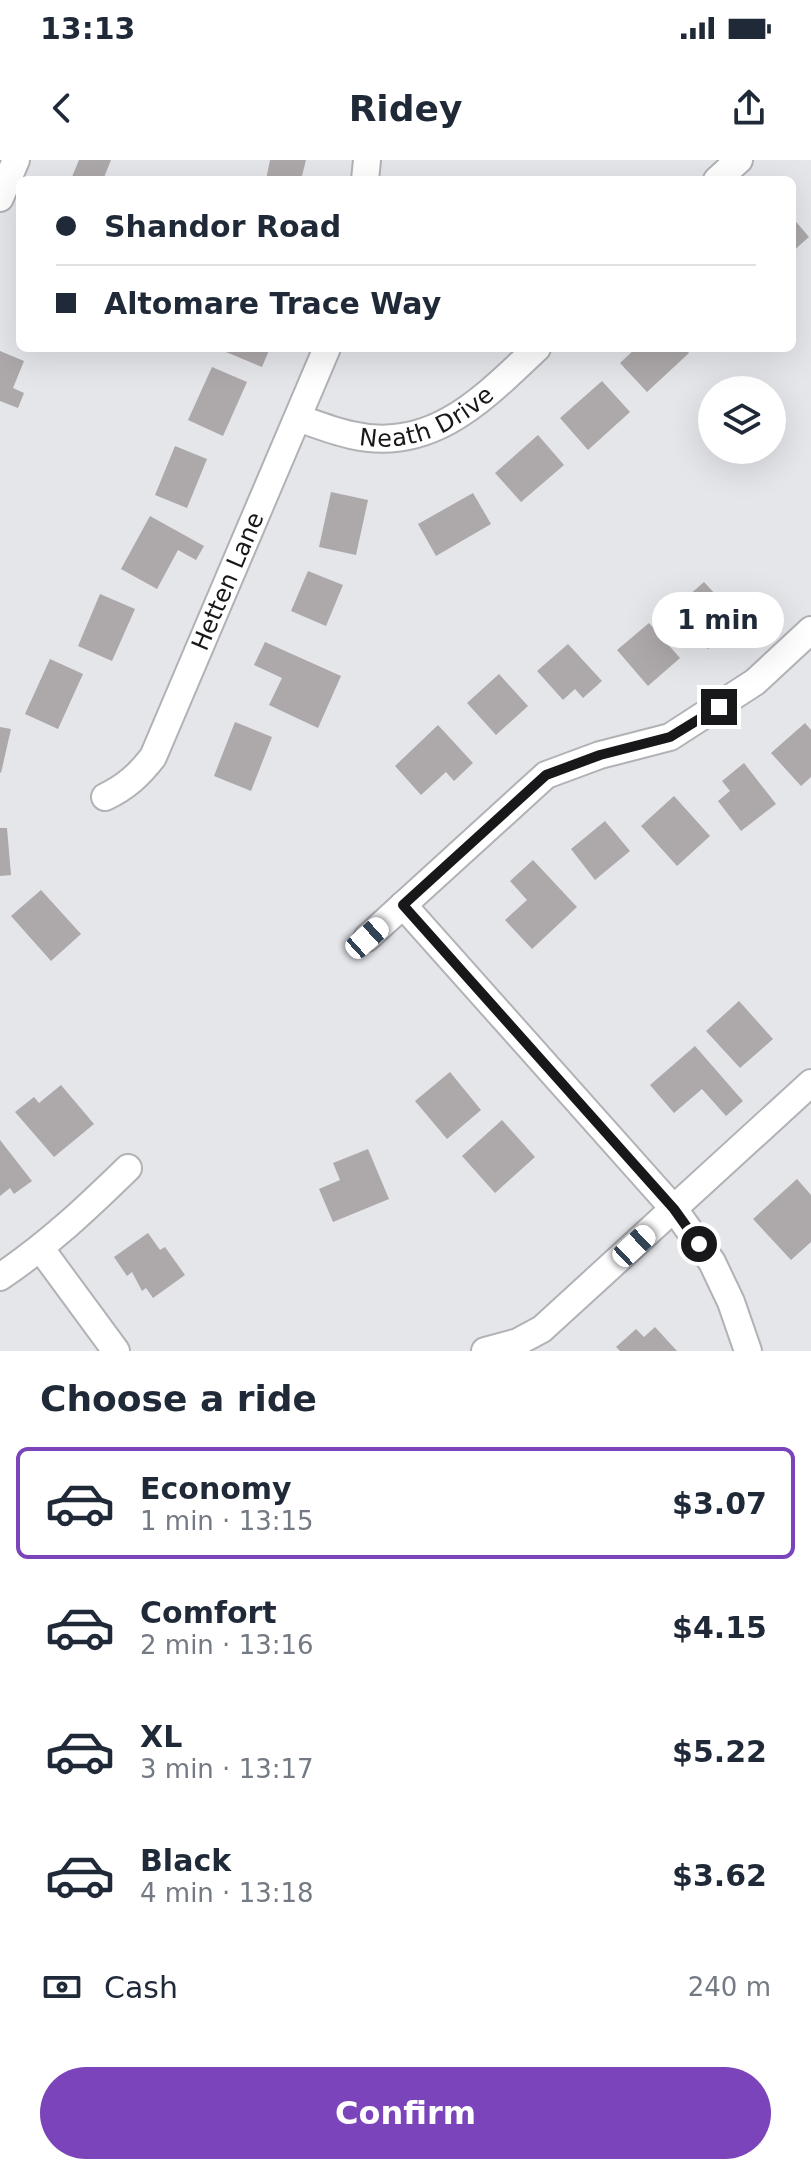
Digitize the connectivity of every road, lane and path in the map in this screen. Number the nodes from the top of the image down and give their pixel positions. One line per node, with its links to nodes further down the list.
1 (16, 160): 4 (street)
2 (739, 160): 3 (street)
3 (721, 176)
4 (0, 198)
5 (325, 352): 7 (street, Hetten Lane)
6 (533, 352): 7 (street, Neath Drive)
7 (298, 418): 9 (street, Hetten Lane)
8 (811, 630): 10 (street)
9 (105, 797)
10 (403, 905): 11 (street); 14 (street)
11 (367, 938)
12 (811, 1083): 14 (street)
13 (128, 1168): 15 (street)
14 (674, 1209): 18 (street); 19 (street)
15 (41, 1249): 16 (street); 17 (street)
16 (0, 1277)
17 (116, 1351)
18 (485, 1351)
19 (748, 1351)

